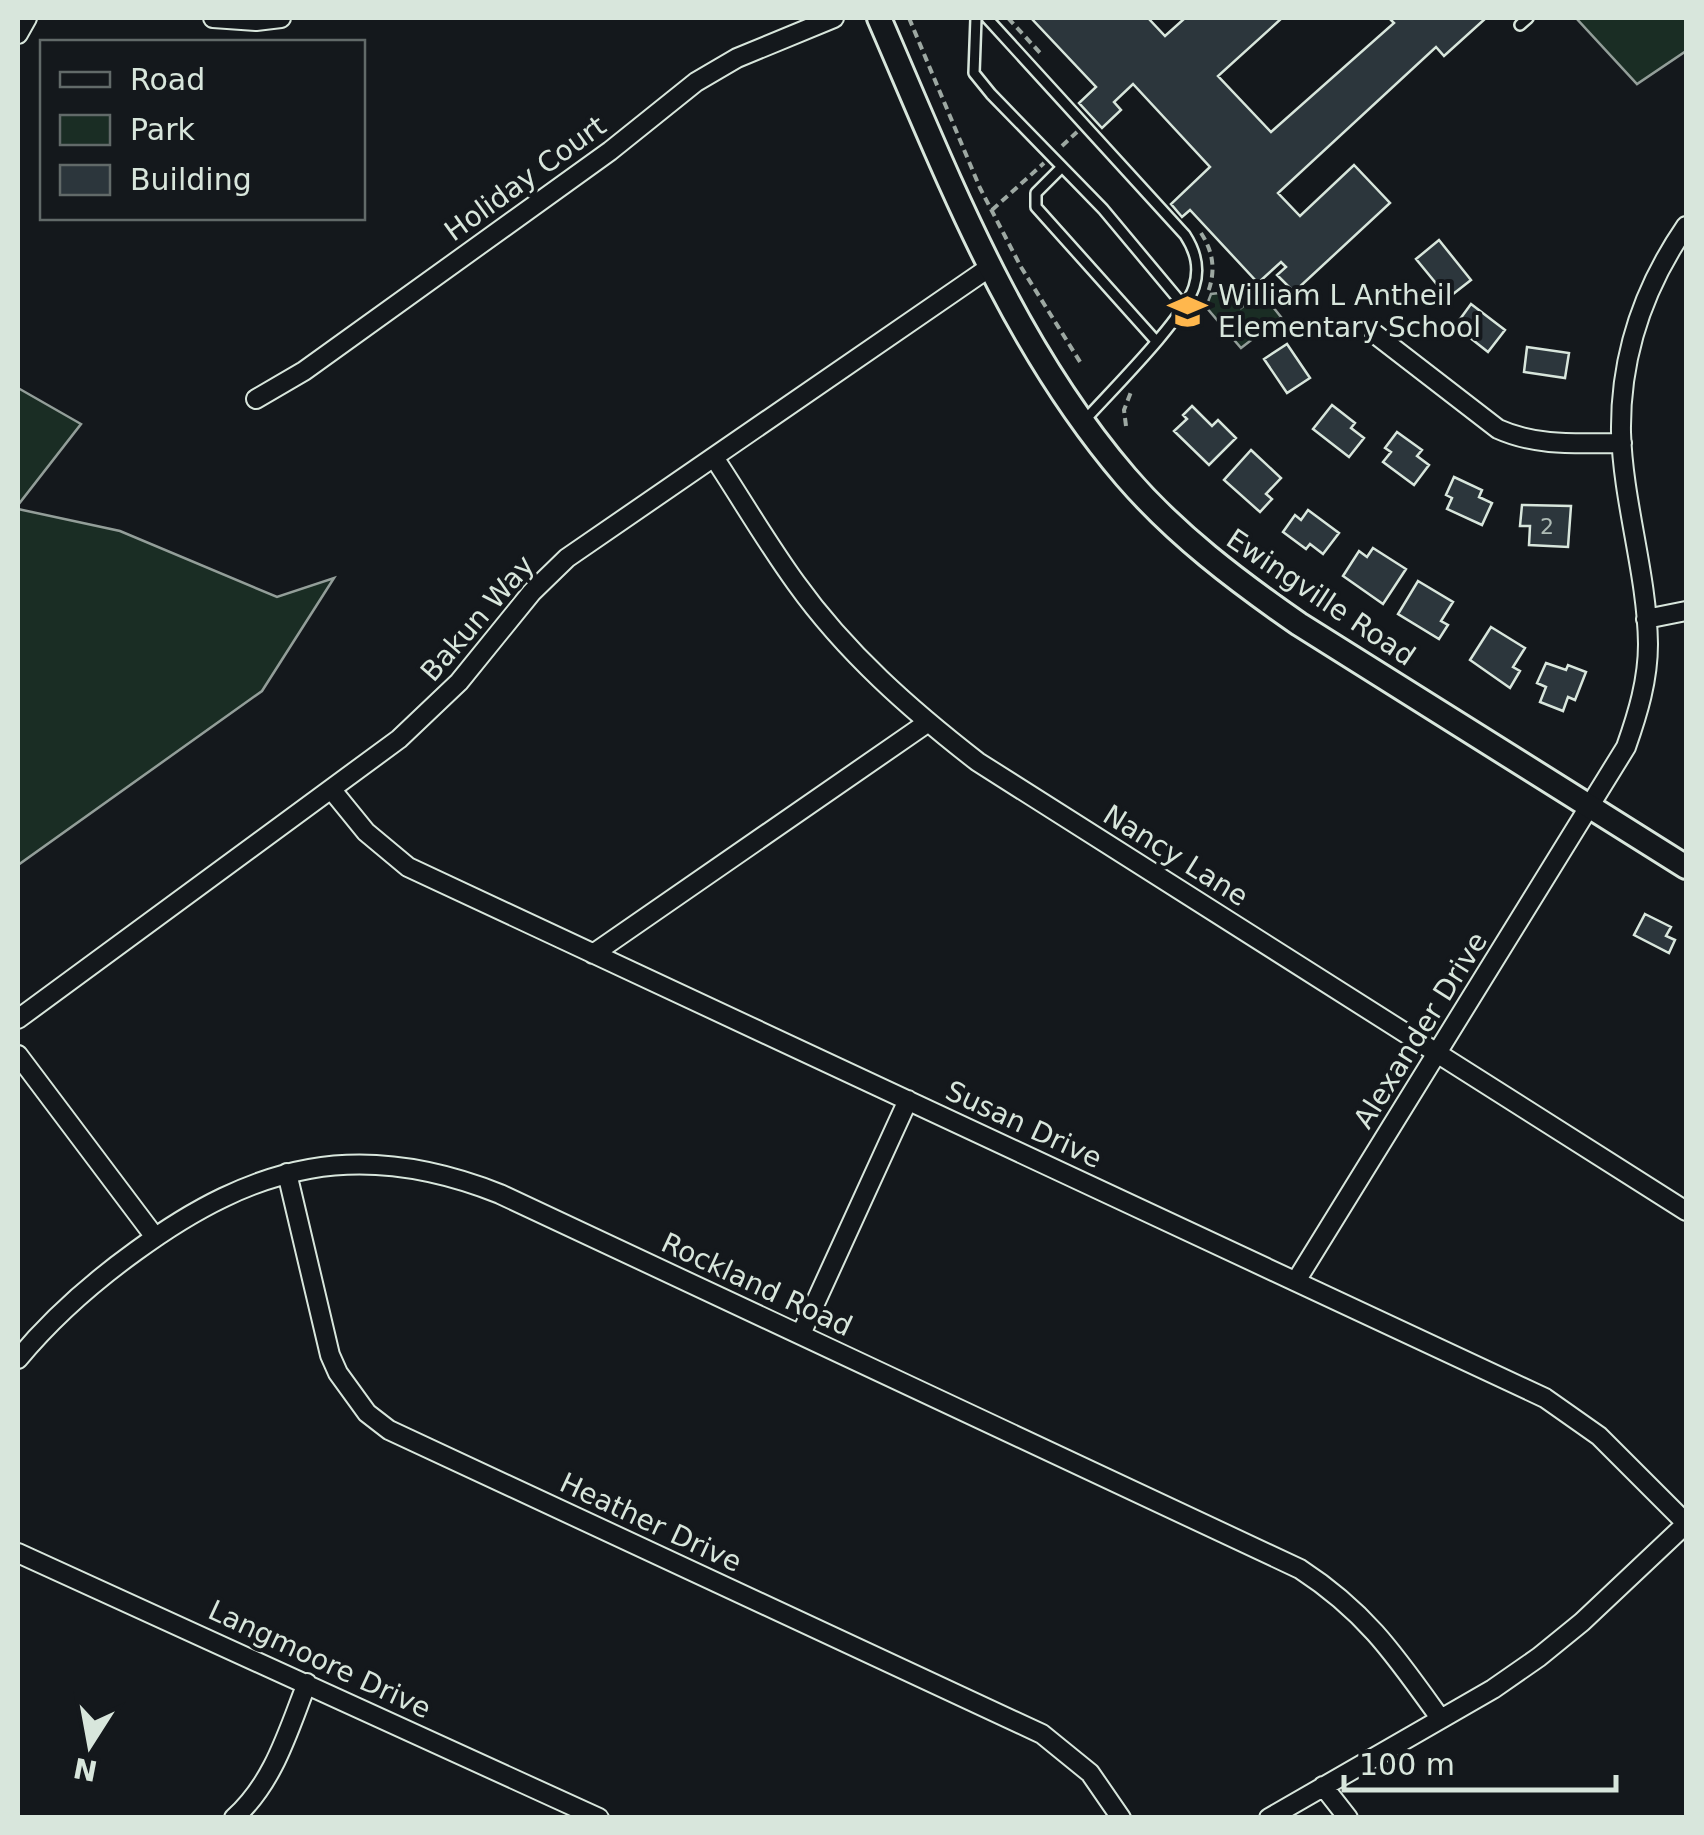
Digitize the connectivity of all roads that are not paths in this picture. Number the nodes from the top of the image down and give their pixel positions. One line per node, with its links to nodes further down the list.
1 (213, 18): 2 (street)
2 (281, 18)
3 (834, 18): 13 (street, Holiday Court)
4 (976, 18): 7 (lane)
5 (987, 18): 10 (lane)
6 (887, 20): 9 (main road, Ewingville Road)
7 (1062, 167): 10 (lane); 12 (lane)
8 (1686, 226): 15 (street, Alexander Drive)
9 (990, 268): 14 (main road, Ewingville Road); 16 (street, Bakun Way)
10 (1184, 306): 12 (lane)
11 (1375, 334): 15 (street)
12 (1156, 340): 14 (lane)
13 (256, 399)
14 (1082, 423): 21 (main road, Ewingville Road)
15 (1622, 443): 18 (street, Alexander Drive)
16 (715, 460): 19 (street, Nancy Lane); 20 (street, Bakun Way)
17 (1686, 611): 18 (street)
18 (1646, 620): 21 (street, Alexander Drive)
19 (927, 723): 23 (street); 25 (street, Nancy Lane)
20 (331, 789): 23 (street, Susan Drive); 24 (street, Bakun Way)
21 (1591, 807): 22 (main road, Ewingville Road); 25 (street, Alexander Drive)
22 (1686, 867)
23 (594, 954): 27 (street, Susan Drive)
24 (18, 1019)
25 (1438, 1054): 29 (street, Nancy Lane); 31 (street, Alexander Drive)
26 (18, 1055): 30 (street)
27 (908, 1100): 31 (street, Susan Drive); 32 (street)
28 (287, 1172): 30 (street, Rockland Road); 32 (street, Rockland Road); 41 (street, Heather Drive)
29 (1686, 1212)
30 (155, 1237): 33 (street, Rockland Road)
31 (1296, 1281): 34 (street, Susan Drive)
32 (800, 1334): 37 (street, Rockland Road)
33 (18, 1359)
34 (1686, 1523): 37 (street)
35 (18, 1553): 36 (street, Langmoore Drive)
36 (307, 1684): 39 (street, Langmoore Drive); 40 (street)
37 (1440, 1718): 38 (street)
38 (1324, 1786): 42 (street); 43 (street)
39 (598, 1817)
40 (234, 1818)
41 (1121, 1818)
42 (1269, 1818)
43 (1348, 1818)

